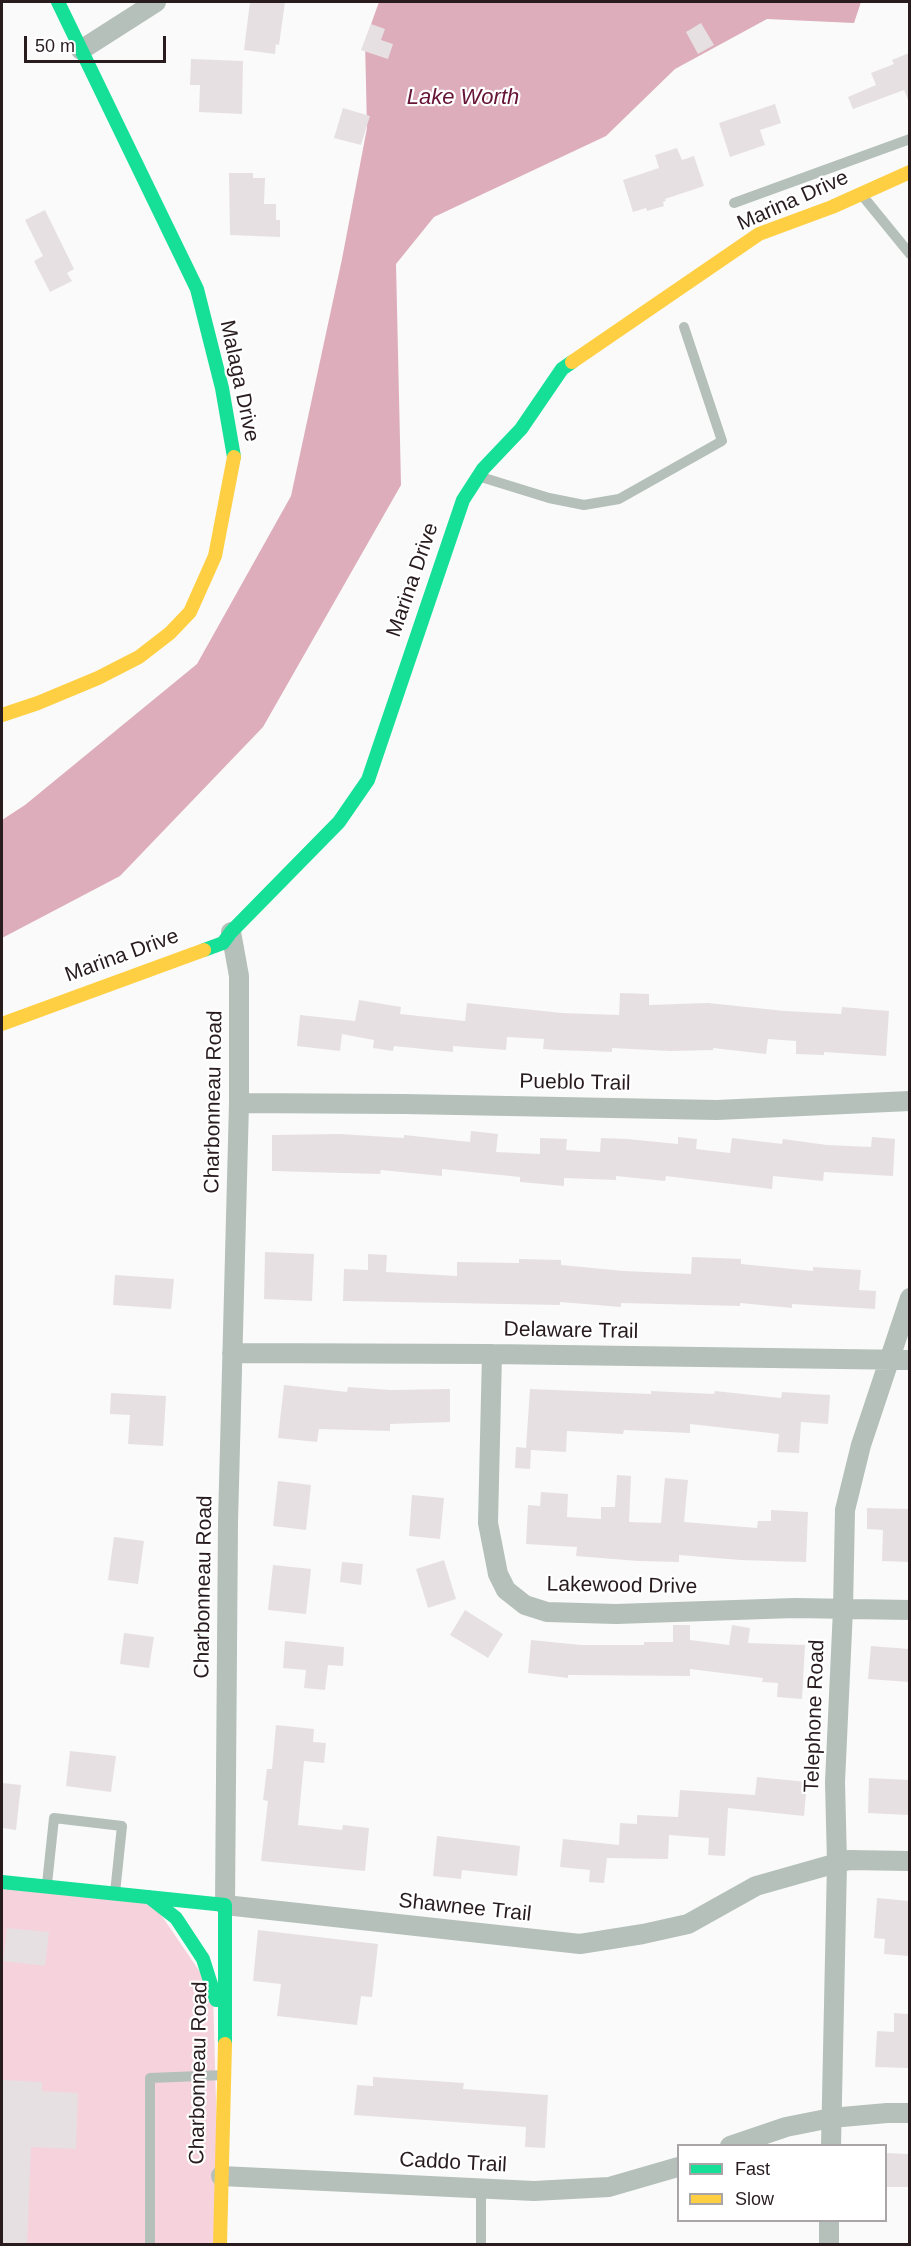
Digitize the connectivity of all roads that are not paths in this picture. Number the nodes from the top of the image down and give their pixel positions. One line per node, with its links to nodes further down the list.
1 (58, 2): 3 (street, Malaga Drive)
2 (156, 2): 3 (street)
3 (81, 50): 11 (street, Malaga Drive)
4 (909, 139): 7 (lane)
5 (909, 172): 6 (street, Marina Drive)
6 (861, 194): 8 (lane); 10 (street, Marina Drive)
7 (734, 203)
8 (909, 254)
9 (684, 327): 10 (lane)
10 (478, 476): 12 (street, Marina Drive)
11 (2, 715)
12 (231, 932): 13 (street, Marina Drive); 15 (street, Charbonneau Road)
13 (2, 1024)
14 (909, 1101): 15 (street, Pueblo Trail)
15 (239, 1103): 17 (street, Charbonneau Road)
16 (909, 1298): 19 (street, Telephone Road)
17 (232, 1353): 18 (street, Delaware Trail); 29 (street, Charbonneau Road)
18 (492, 1354): 19 (street, Delaware Trail); 21 (street, Lakewood Drive)
19 (887, 1360): 20 (street, Delaware Trail); 21 (street, Telephone Road)
20 (909, 1360)
21 (843, 1609): 22 (street, Lakewood Drive); 24 (street, Telephone Road)
22 (909, 1610)
23 (909, 1862): 24 (street, Shawnee Trail)
24 (837, 1863): 29 (street, Shawnee Trail); 33 (street, Telephone Road)
25 (2, 1882): 26 (street, Shawnee Trail)
26 (47, 1886): 27 (street, Shawnee Trail); 27 (lane)
27 (115, 1894): 28 (street, Shawnee Trail)
28 (149, 1897): 29 (street, Shawnee Trail); 30 (street)
29 (225, 1905): 30 (street, Charbonneau Road)
30 (225, 2026): 31 (street, Charbonneau Road)
31 (225, 2075): 37 (street, Charbonneau Road); 40 (lane)
32 (909, 2113): 33 (street)
33 (831, 2118): 34 (street); 35 (street, Telephone Road)
34 (733, 2144)
35 (831, 2144)
36 (677, 2167): 38 (street, Caddo Trail)
37 (221, 2176): 38 (street, Caddo Trail); 41 (street, Charbonneau Road)
38 (481, 2190): 42 (lane)
39 (829, 2222): 43 (street)
40 (150, 2244)
41 (220, 2244)
42 (481, 2244)
43 (829, 2244)

